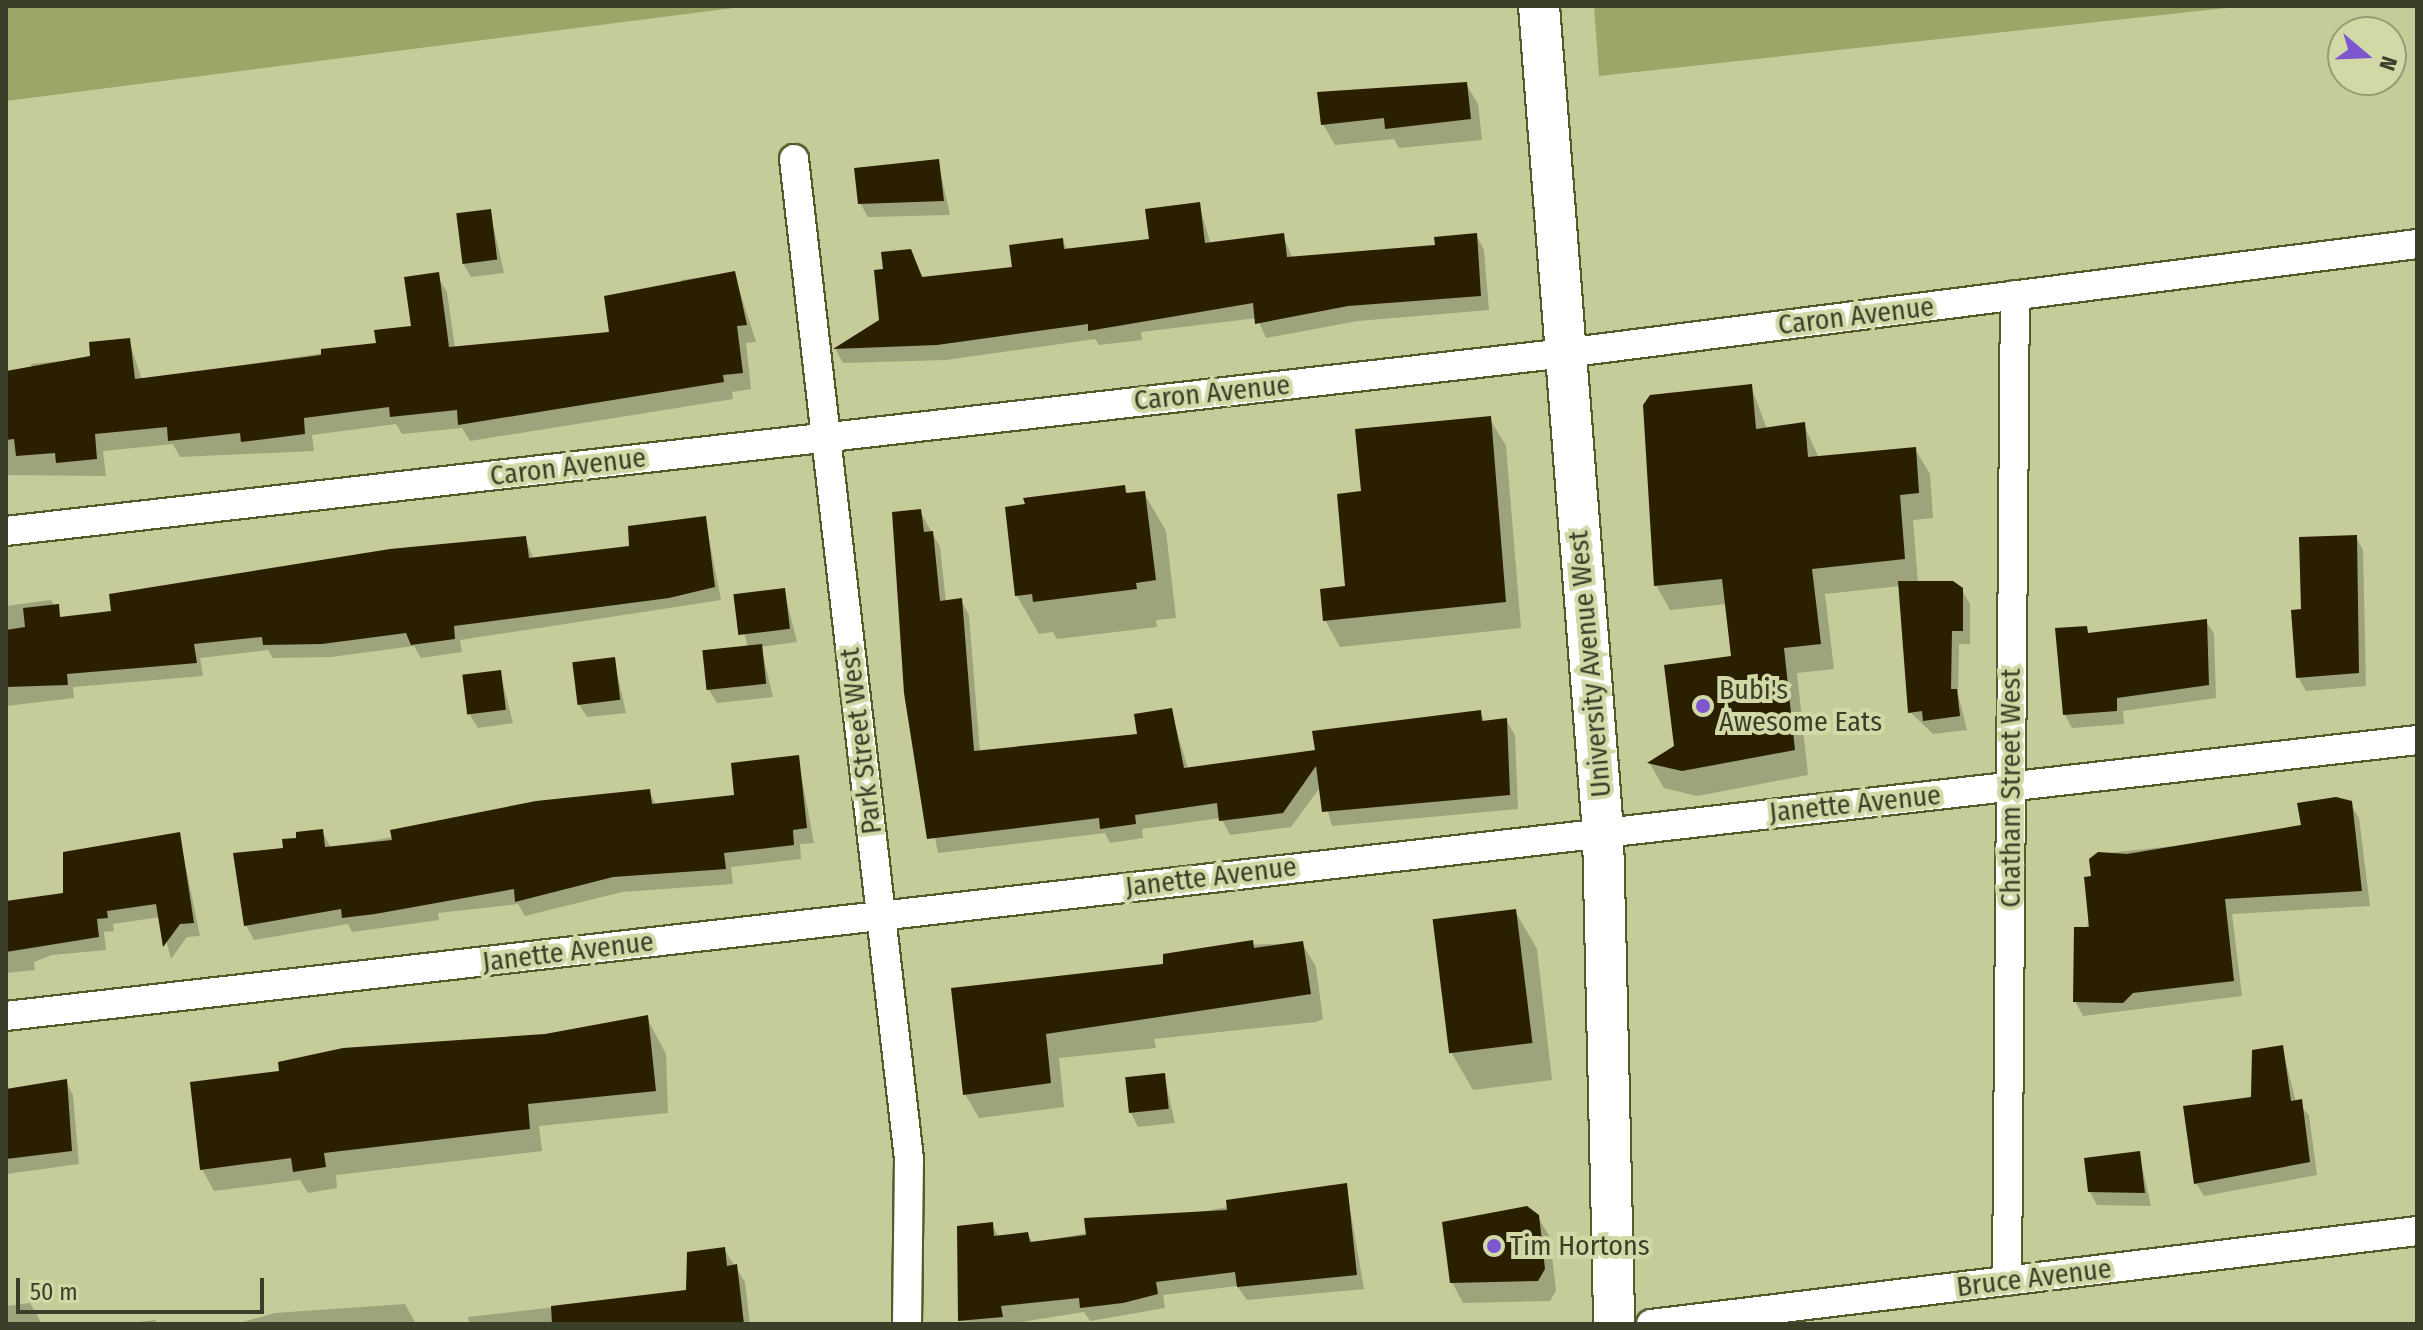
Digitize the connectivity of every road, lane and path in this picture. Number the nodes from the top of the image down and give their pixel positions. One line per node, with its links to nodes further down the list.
1 (1539, 6): 5 (main road, University Avenue West)
2 (794, 159): 6 (street, Park Street West)
3 (2417, 244): 4 (street, Caron Avenue)
4 (2015, 295): 5 (street, Caron Avenue); 9 (street, Chatham Street West)
5 (1565, 353): 6 (street, Caron Avenue); 10 (main road, University Avenue West)
6 (826, 437): 7 (street, Caron Avenue); 11 (street, Park Street West)
7 (6, 531)
8 (2417, 740): 9 (street, Janette Avenue)
9 (2011, 786): 10 (street, Janette Avenue); 14 (street, Chatham Street West)
10 (1603, 832): 11 (street, Janette Avenue); 16 (main road, University Avenue West)
11 (881, 916): 12 (street, Janette Avenue); 15 (street, Park Street West)
12 (6, 1016)
13 (2417, 1231): 14 (street, Bruce Avenue)
14 (2007, 1281): 17 (street, Bruce Avenue)
15 (907, 1324)
16 (1614, 1324)
17 (1651, 1324)

